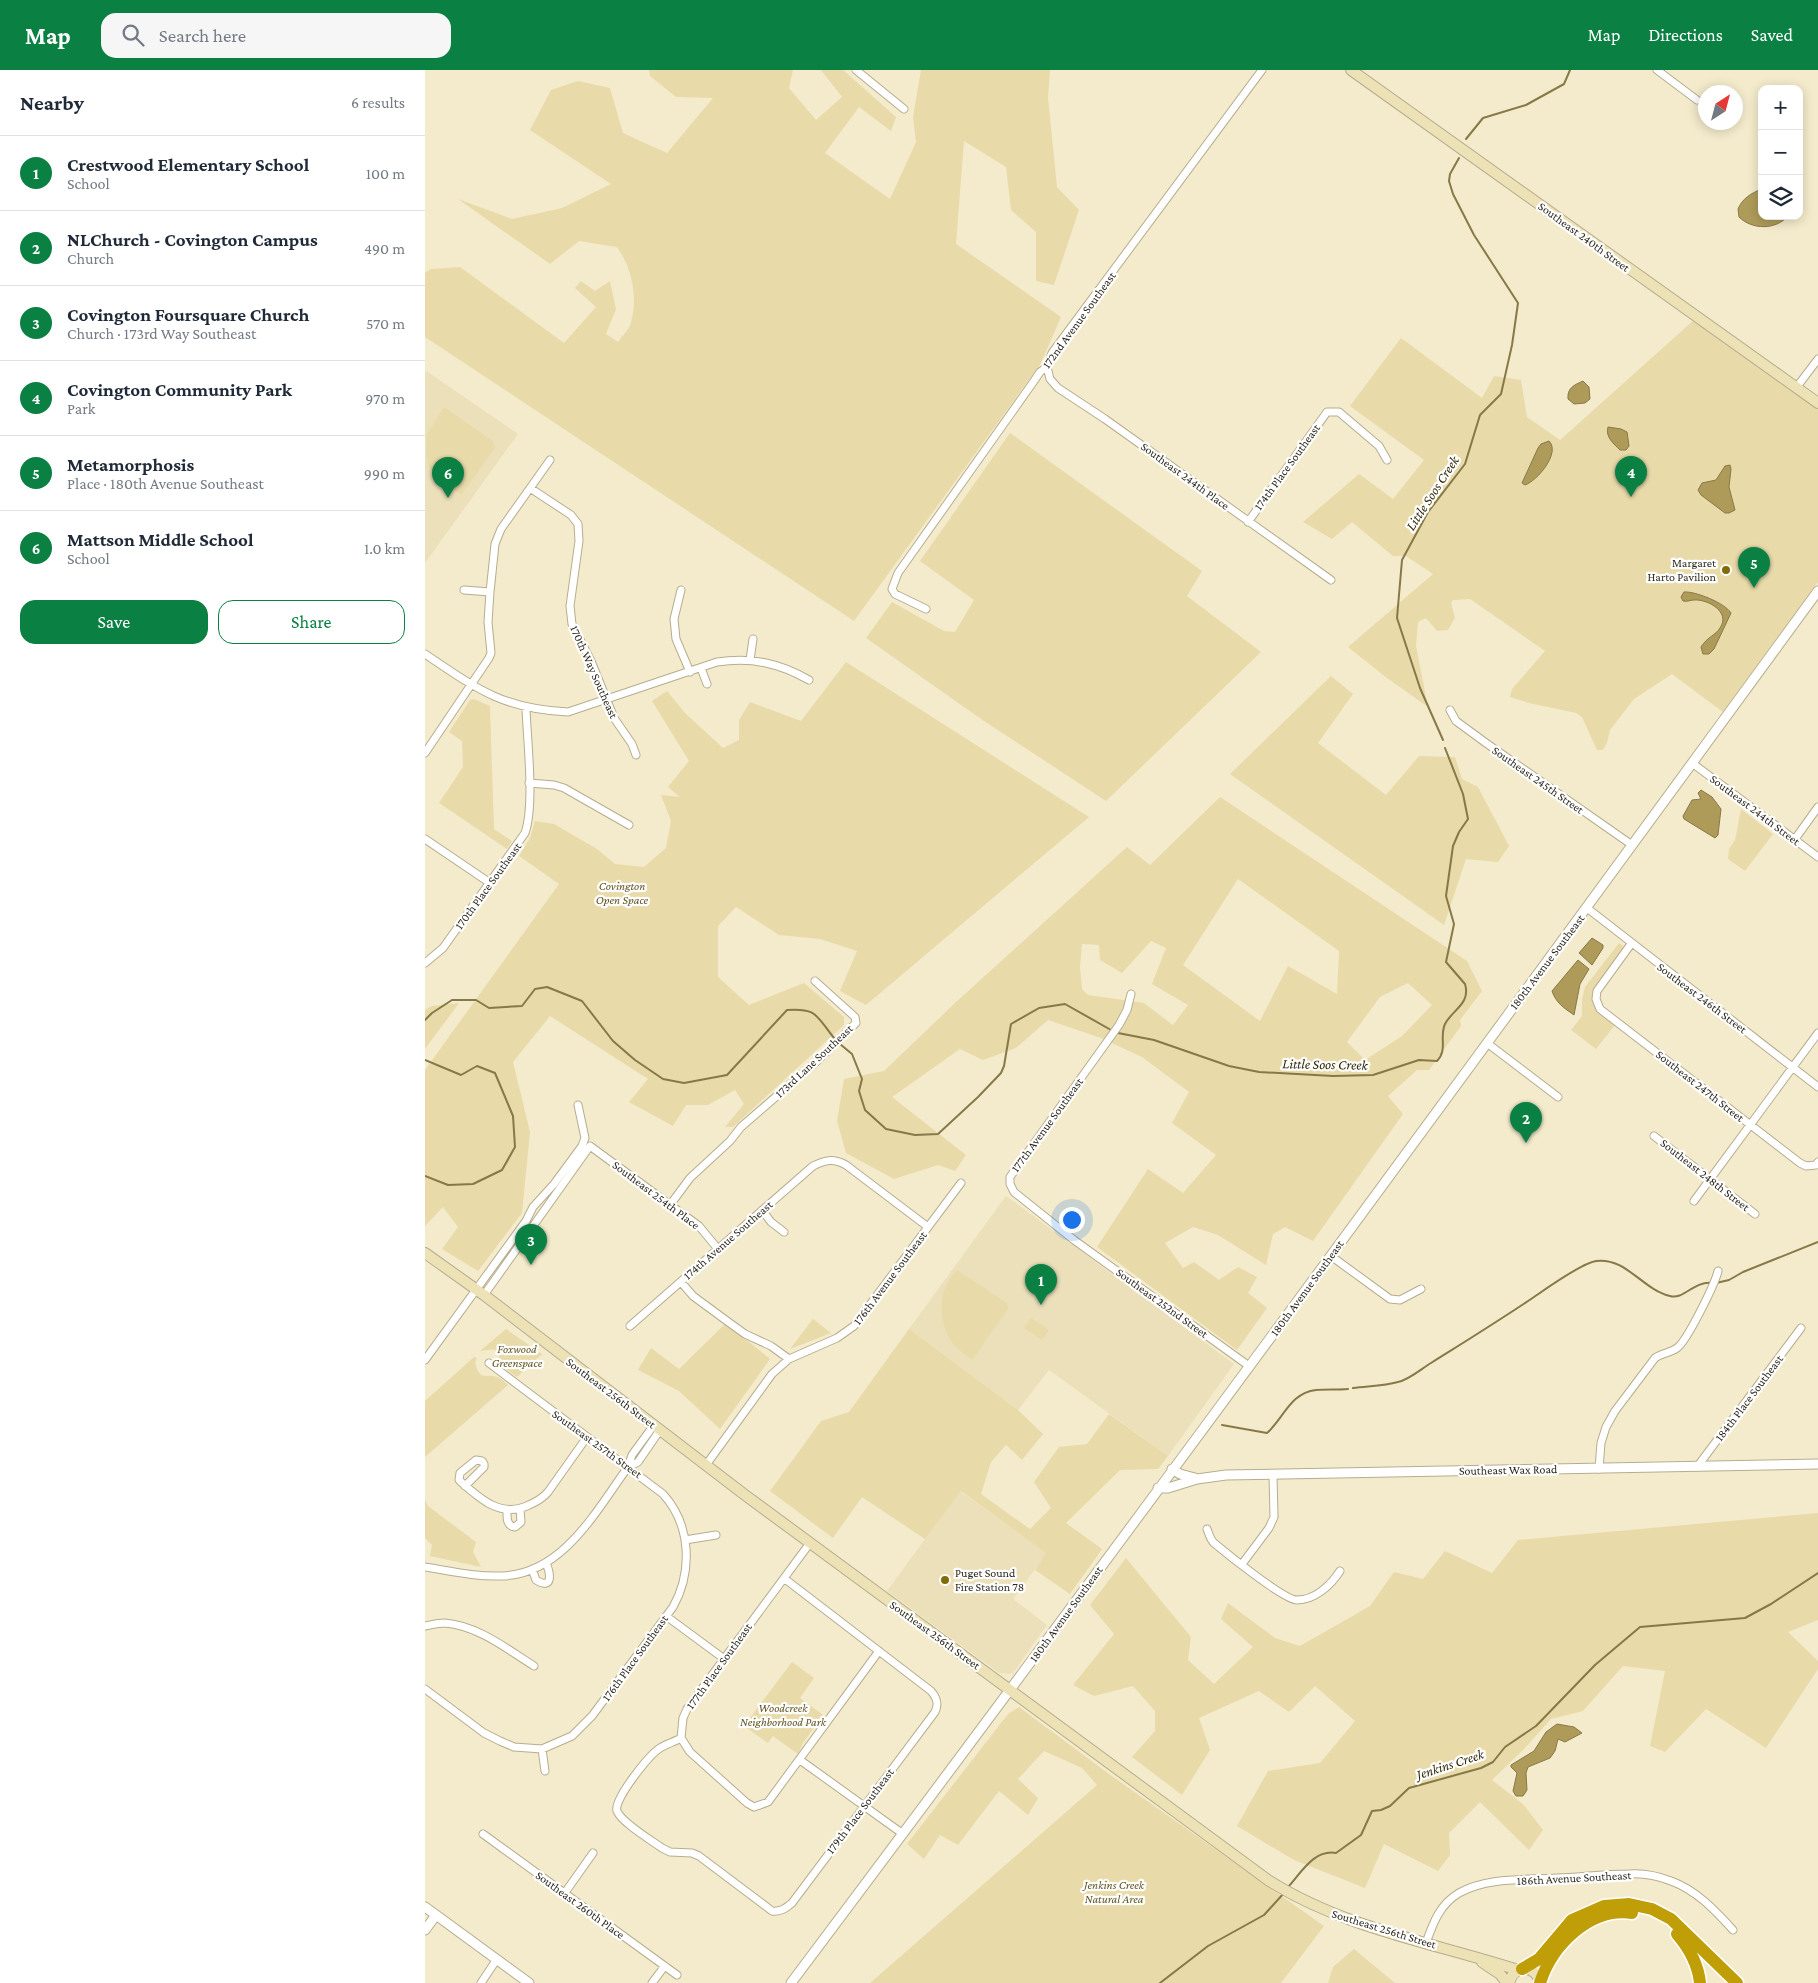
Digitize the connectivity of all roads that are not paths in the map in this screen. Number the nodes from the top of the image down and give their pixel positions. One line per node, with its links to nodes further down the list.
1 (856, 70): 6 (street)
2 (1262, 70): 8 (street, 172nd Avenue Southeast)
3 (1351, 70): 9 (main road, Southeast 240th Street)
4 (1657, 70): 5 (street)
5 (1697, 100)
6 (904, 109)
7 (1818, 359): 9 (street)
8 (1047, 367): 14 (street, Southeast 244th Place); 20 (street, 172nd Avenue Southeast)
9 (1796, 388): 10 (main road, Southeast 240th Street)
10 (1818, 403)
11 (550, 460): 13 (street)
12 (1387, 460): 14 (street, 174th Place Southeast)
13 (531, 488): 19 (street); 29 (street, 170th Way Southeast)
14 (1248, 522): 15 (street, Southeast 244th Place)
15 (1331, 580)
16 (464, 590): 19 (street)
17 (681, 590): 25 (street)
18 (1818, 590): 34 (street, 180th Avenue Southeast)
19 (490, 592): 28 (street)
20 (926, 610)
21 (753, 639): 23 (street)
22 (425, 654): 28 (street)
23 (751, 660): 24 (street); 26 (street)
24 (701, 668): 25 (street); 27 (street)
25 (690, 672): 29 (street)
26 (809, 680)
27 (707, 684)
28 (472, 685): 30 (street); 32 (street)
29 (607, 700): 30 (street); 33 (street, 170th Way Southeast)
30 (526, 708): 35 (street, 170th Place Southeast)
31 (1450, 710): 40 (street, Southeast 245th Street)
32 (426, 749)
33 (636, 755)
34 (1692, 763): 39 (street, Southeast 244th Street); 40 (street, 180th Avenue Southeast)
35 (529, 784): 37 (street); 42 (street, 170th Place Southeast)
36 (1818, 807): 39 (street)
37 (629, 825)
38 (425, 839): 42 (street)
39 (1795, 839): 41 (street, Southeast 244th Street)
40 (1632, 846): 43 (street, 180th Avenue Southeast)
41 (1818, 857)
42 (490, 883): 45 (street, 170th Place Southeast)
43 (1587, 908): 44 (street, Southeast 246th Street); 49 (street, 180th Avenue Southeast)
44 (1631, 944): 50 (street, Southeast 246th Street); 54 (street, Southeast 247th Street)
45 (425, 963)
46 (815, 981): 60 (street, 173rd Lane Southeast)
47 (1131, 994): 65 (street, 177th Avenue Southeast)
48 (1818, 1033): 50 (street)
49 (1487, 1043): 52 (street); 68 (street, 180th Avenue Southeast)
50 (1792, 1067): 51 (street, Southeast 246th Street); 54 (street)
51 (1818, 1087)
52 (1558, 1097)
53 (578, 1105): 72 (street)
54 (1750, 1125): 56 (street, Southeast 247th Street); 57 (street)
55 (1654, 1136): 57 (street, Southeast 248th Street)
56 (1818, 1162)
57 (1710, 1179): 59 (street); 62 (street, Southeast 248th Street)
58 (961, 1183): 63 (street, 176th Avenue Southeast)
59 (1694, 1201)
60 (670, 1205): 66 (street, Southeast 254th Place); 72 (street, Southeast 254th Place)
61 (762, 1210): 63 (street, 174th Avenue Southeast); 64 (street); 66 (street, 174th Avenue Southeast)
62 (1755, 1214)
63 (928, 1227): 75 (street, 176th Avenue Southeast)
64 (784, 1232)
65 (1074, 1240): 78 (street, Southeast 252nd Street)
66 (718, 1249): 70 (street, 174th Avenue Southeast)
67 (425, 1253): 72 (main road, Southeast 256th Street)
68 (1331, 1256): 71 (street); 78 (street, 180th Avenue Southeast)
69 (1718, 1272): 86 (street)
70 (681, 1282): 73 (street, 174th Avenue Southeast); 75 (street)
71 (1421, 1289)
72 (480, 1293): 76 (street); 79 (main road, Southeast 256th Street)
73 (629, 1326)
74 (1801, 1328): 84 (street, 184th Place Southeast)
75 (789, 1359): 82 (street, 176th Avenue Southeast)
76 (425, 1360)
77 (489, 1363): 80 (street, Southeast 257th Street)
78 (1249, 1366): 85 (street, 180th Avenue Southeast)
79 (657, 1428): 82 (main road, Southeast 256th Street); 83 (street)
80 (587, 1437): 83 (street, Southeast 257th Street); 91 (street)
81 (1818, 1464): 84 (street, Southeast Wax Road)
82 (706, 1465): 96 (main road, Southeast 256th Street)
83 (628, 1467): 95 (street, Southeast 257th Street); 97 (street)
84 (1697, 1467): 86 (street, Southeast Wax Road)
85 (1173, 1469): 88 (street, Southeast Wax Road); 90 (street, 180th Avenue Southeast)
86 (1599, 1469): 87 (street, Southeast Wax Road)
87 (1273, 1475): 88 (street, Southeast Wax Road); 98 (street)
88 (1197, 1479): 90 (street, Southeast Wax Road)
89 (465, 1486): 92 (street)
90 (1158, 1488): 109 (street, 180th Avenue Southeast)
91 (520, 1509): 92 (street); 92 (street)
92 (507, 1510)
93 (1207, 1529): 98 (street)
94 (716, 1535): 95 (street)
95 (685, 1540): 103 (street, 176th Place Southeast)
96 (810, 1543): 102 (street, 177th Place Southeast); 109 (main road, Southeast 256th Street)
97 (546, 1563): 100 (street); 100 (street)
98 (1242, 1564): 101 (street)
99 (425, 1567): 100 (street)
100 (532, 1569)
101 (1340, 1571)
102 (785, 1579): 105 (street); 106 (street, 177th Place Southeast)
103 (666, 1616): 106 (street); 111 (street, 176th Place Southeast)
104 (425, 1626): 107 (street)
105 (879, 1651): 112 (street); 114 (street, 179th Place Southeast)
106 (723, 1658): 110 (street, 177th Place Southeast)
107 (534, 1666)
108 (425, 1689): 111 (street)
109 (1011, 1691): 116 (street, 180th Avenue Southeast); 123 (main road, Southeast 256th Street)
110 (681, 1738): 112 (street); 114 (street, 179th Place Southeast)
111 (542, 1749): 113 (street)
112 (800, 1760): 114 (street)
113 (545, 1771)
114 (864, 1806): 116 (street)
115 (483, 1834): 118 (street, Southeast 260th Place)
116 (903, 1834): 132 (street, 180th Avenue Southeast)
117 (593, 1853): 118 (street)
118 (564, 1894): 126 (street, Southeast 260th Place)
119 (425, 1907): 120 (street)
120 (436, 1915): 121 (street); 124 (street)
121 (425, 1930)
122 (1733, 1930): 123 (street, 186th Avenue Southeast)
123 (1426, 1943): 125 (main road, Southeast 256th Street)
124 (497, 1959): 129 (street); 130 (street)
125 (1477, 1959): 127 (main road, Southeast 256th Street); 133 (main road, Southeast 256th Street)
126 (664, 1966): 128 (street, Southeast 260th Place); 131 (street)
127 (1520, 1969): 133 (main road); 134 (main road); 136 (highway)
128 (677, 1975)
129 (481, 1983)
130 (529, 1983)
131 (651, 1983)
132 (791, 1983)
133 (1508, 1983)
134 (1540, 1983): 135 (highway)
135 (1699, 1983)
136 (1737, 1983)

